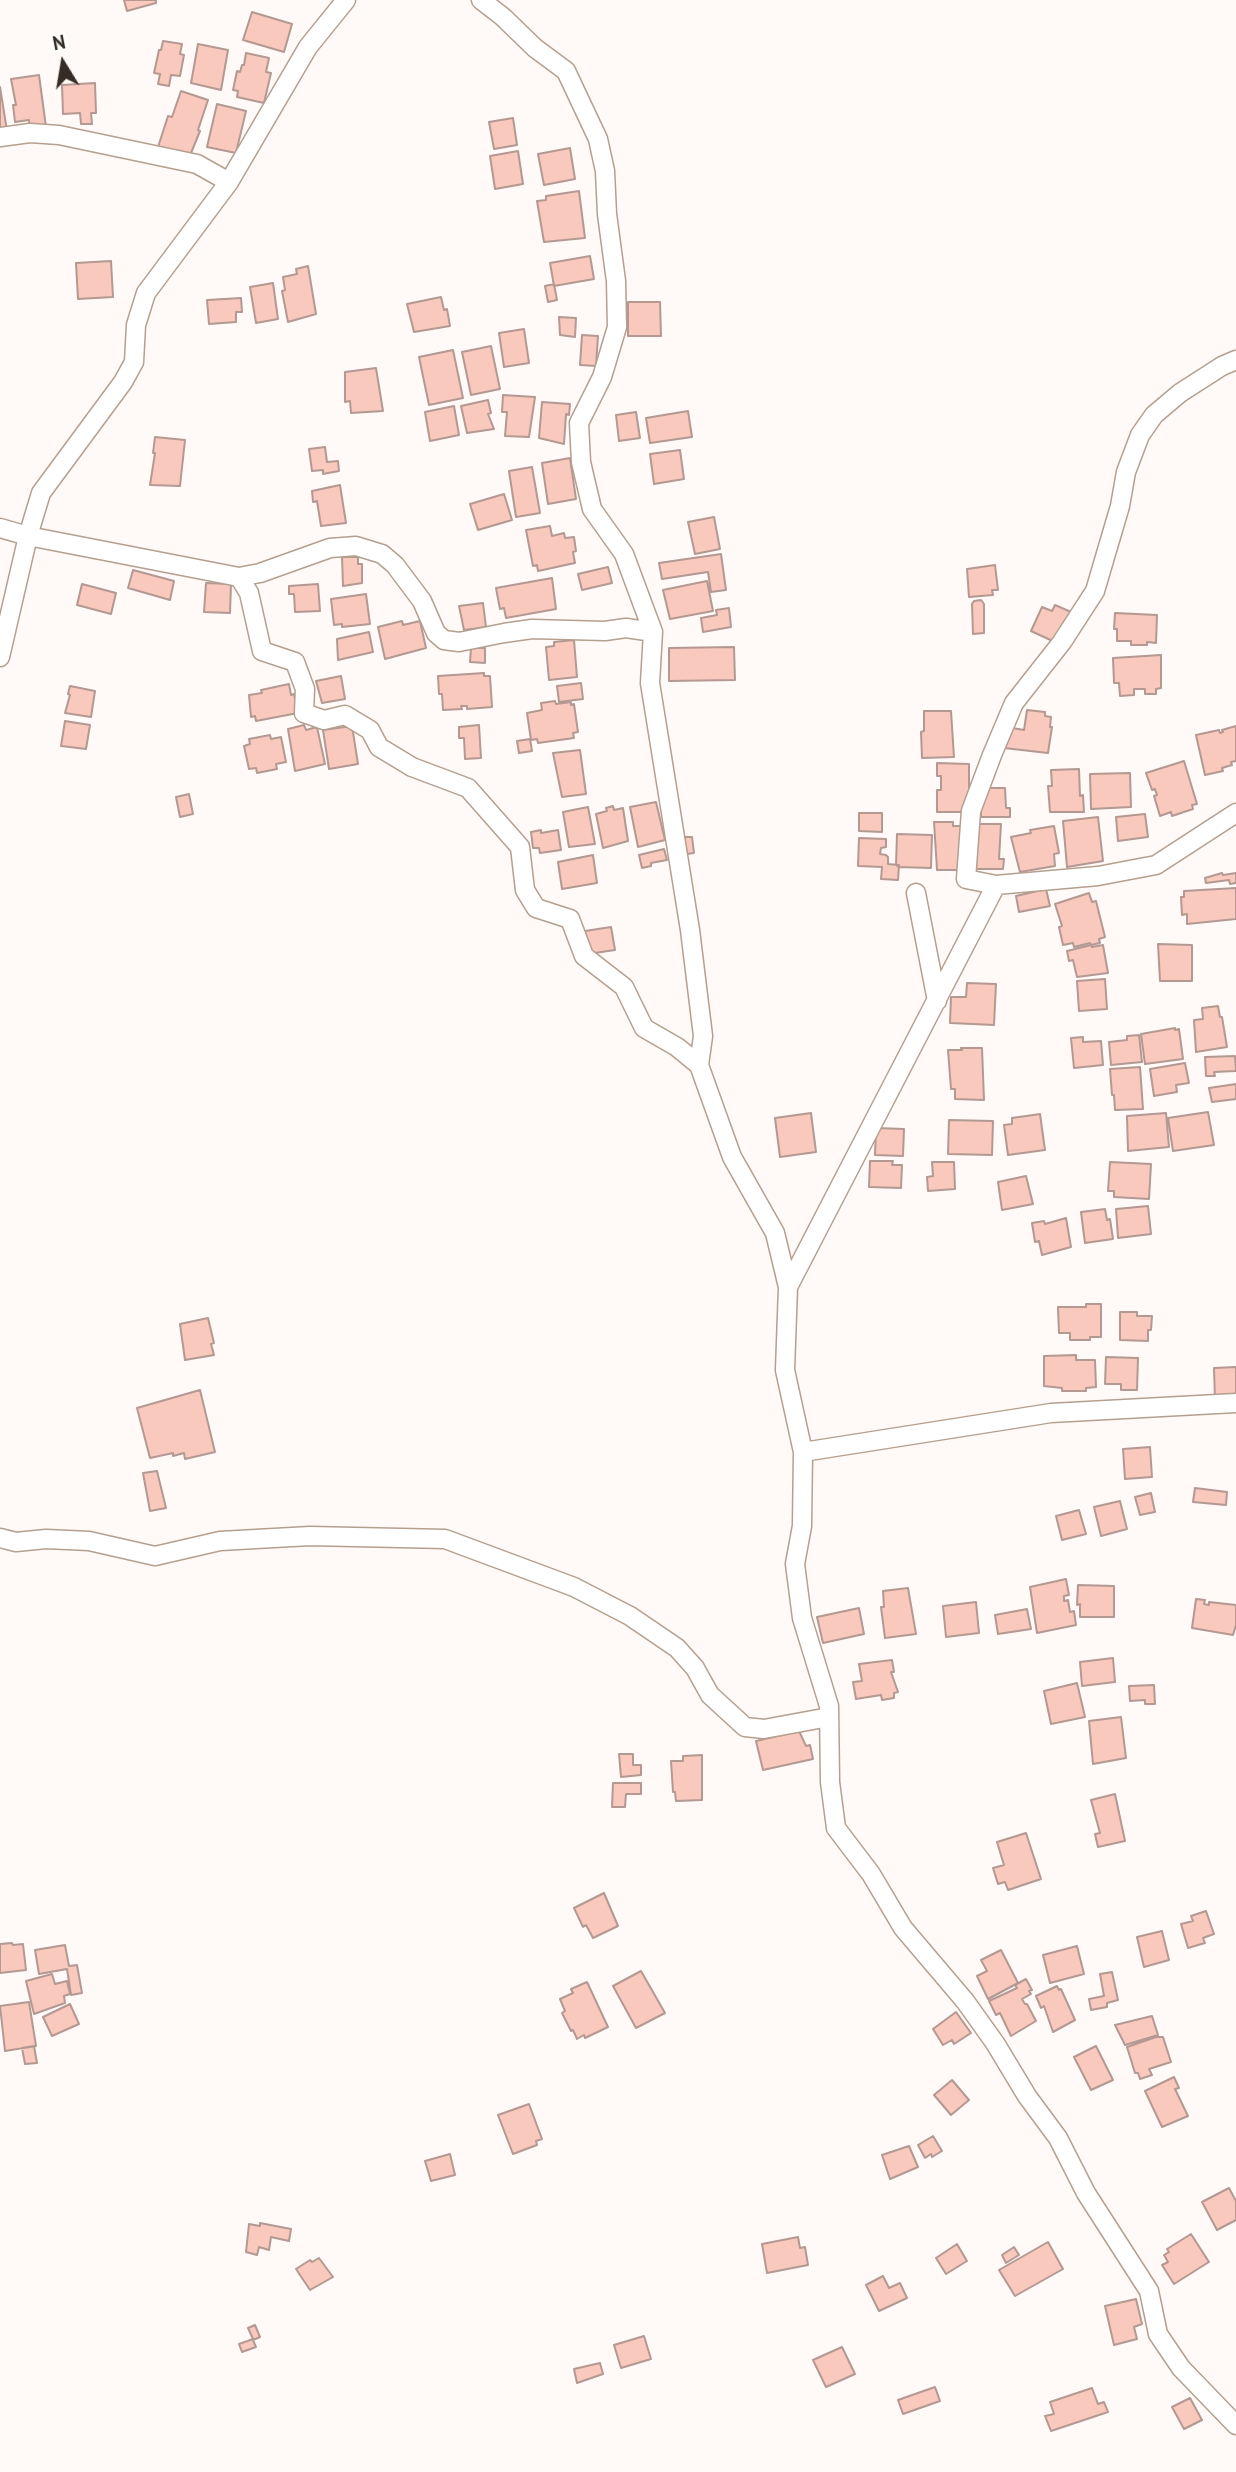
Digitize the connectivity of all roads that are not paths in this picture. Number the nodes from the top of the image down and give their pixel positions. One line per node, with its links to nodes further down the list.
1 (346, 0): 4 (street)
2 (481, 0): 9 (street)
3 (0, 137): 4 (street)
4 (229, 182): 7 (street)
5 (1236, 360): 12 (street)
6 (0, 528): 7 (street)
7 (28, 536): 8 (street); 10 (street)
8 (239, 577): 9 (street); 15 (street)
9 (653, 632): 15 (street)
10 (0, 657)
11 (1236, 813): 12 (street)
12 (996, 885): 14 (street)
13 (916, 892): 14 (street)
14 (937, 1001): 16 (street)
15 (699, 1065): 16 (street)
16 (788, 1287): 18 (street)
17 (1236, 1403): 18 (street)
18 (803, 1452): 20 (street)
19 (0, 1538): 20 (street)
20 (829, 1717): 21 (street)
21 (1236, 2425)

